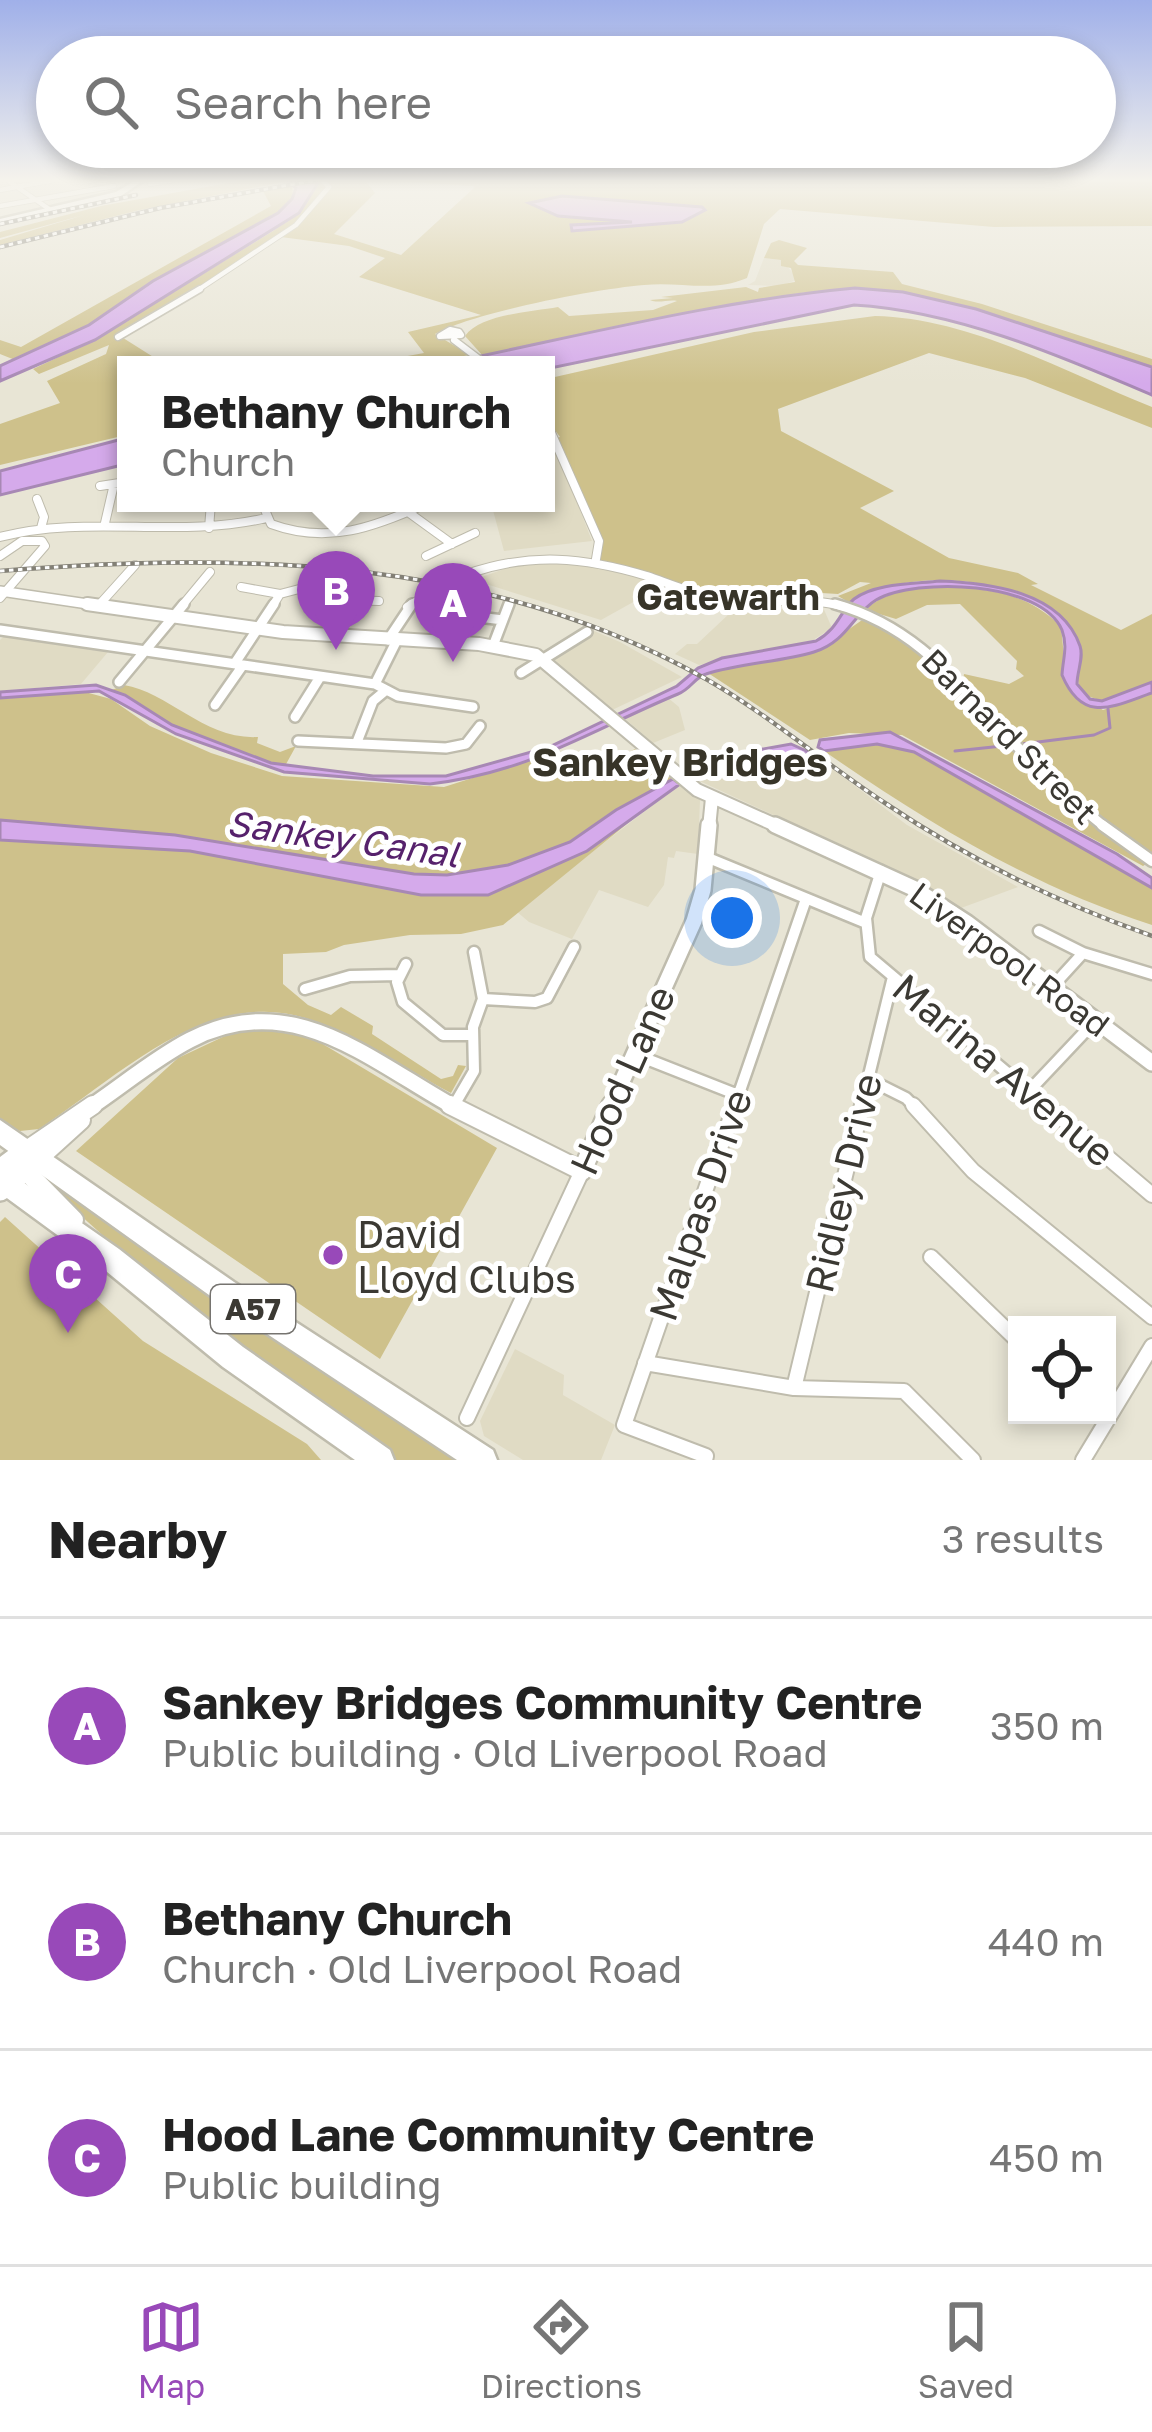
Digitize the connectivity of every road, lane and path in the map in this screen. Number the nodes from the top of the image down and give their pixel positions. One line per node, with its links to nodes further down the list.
1 (262, 248): 2 (street)
2 (118, 338)
3 (449, 339): 4 (street)
4 (477, 356)
5 (555, 443): 22 (street)
6 (114, 484): 7 (street); 8 (street); 14 (street)
7 (117, 484)
8 (100, 486)
9 (37, 499): 15 (street)
10 (210, 512): 16 (street)
11 (268, 512): 13 (street)
12 (408, 512): 13 (street); 19 (street)
13 (266, 518): 16 (street)
14 (105, 524): 15 (street); 16 (street)
15 (41, 528): 18 (street)
16 (209, 528)
17 (475, 533): 19 (street)
18 (0, 537)
19 (452, 544): 21 (street)
20 (0, 556): 28 (street)
21 (426, 556)
22 (596, 559): 41 (street, Barnard Street, bridge); 58 (street, Barnard Street)
23 (134, 570): 33 (street)
24 (210, 572): 26 (street)
25 (186, 581): 26 (street)
26 (199, 583): 35 (street)
27 (241, 587): 29 (street)
28 (2, 594): 33 (street)
29 (280, 594): 31 (street); 38 (street)
30 (482, 597): 36 (street)
31 (380, 601)
32 (509, 604): 37 (street)
33 (99, 605): 35 (street)
34 (446, 613): 36 (street)
35 (173, 616): 38 (street); 43 (street)
36 (475, 616): 37 (street)
37 (503, 620): 42 (street)
38 (256, 629): 41 (street); 45 (street)
39 (0, 630): 43 (street)
40 (587, 632): 44 (street)
41 (392, 640): 42 (street); 49 (street, Barnard Street)
42 (493, 646): 44 (street)
43 (145, 651): 45 (street); 48 (street)
44 (542, 658): 46 (street); 56 (street, Liverpool Road)
45 (239, 664): 47 (street); 50 (street)
46 (521, 673)
47 (320, 677): 49 (street); 52 (street)
48 (119, 682)
49 (380, 687): 51 (street); 55 (street, Barnard Street)
50 (214, 705)
51 (472, 707)
52 (295, 718)
53 (483, 731): 55 (street)
54 (298, 742): 55 (street)
55 (357, 742)
56 (712, 798): 57 (street, Hood Lane); 59 (street, Liverpool Road)
57 (706, 857): 60 (street); 73 (street, Hood Lane)
58 (1152, 861)
59 (881, 871): 61 (street); 68 (street, Liverpool Road)
60 (806, 899): 61 (street); 77 (street, Malpas Drive)
61 (866, 923): 67 (street, Marina Avenue)
62 (1039, 931): 65 (street)
63 (575, 947): 70 (street)
64 (472, 952): 70 (street)
65 (1083, 952): 66 (street); 68 (street)
66 (1152, 974)
67 (893, 977): 75 (street, Ridley Drive); 76 (street, Marina Avenue)
68 (1052, 987): 71 (street, Liverpool Road)
69 (303, 991): 72 (street)
70 (483, 999): 72 (street)
71 (1096, 1020): 74 (street, Liverpool Road); 76 (street)
72 (473, 1035): 78 (street)
73 (634, 1054): 77 (street); 81 (street, Hood Lane)
74 (1149, 1054)
75 (868, 1079): 84 (street); 88 (street, Ridley Drive)
76 (1029, 1090): 82 (street, Marina Avenue)
77 (738, 1095): 87 (street, Malpas Drive)
78 (452, 1107): 80 (street); 81 (street)
79 (0, 1130): 80 (highway, A57)
80 (12, 1168): 92 (highway, A57); 93 (highway, A57)
81 (582, 1171): 90 (street, Hood Lane)
82 (1152, 1195)
83 (931, 1257): 85 (street)
84 (1152, 1317)
85 (1008, 1331)
86 (1152, 1346): 89 (street)
87 (645, 1364): 88 (street); 94 (street, Malpas Drive)
88 (794, 1388): 95 (street)
89 (1116, 1397)
90 (467, 1418)
91 (1098, 1424): 96 (street)
92 (380, 1460)
93 (483, 1460)
94 (706, 1460)
95 (973, 1460)
96 (1083, 1460)

